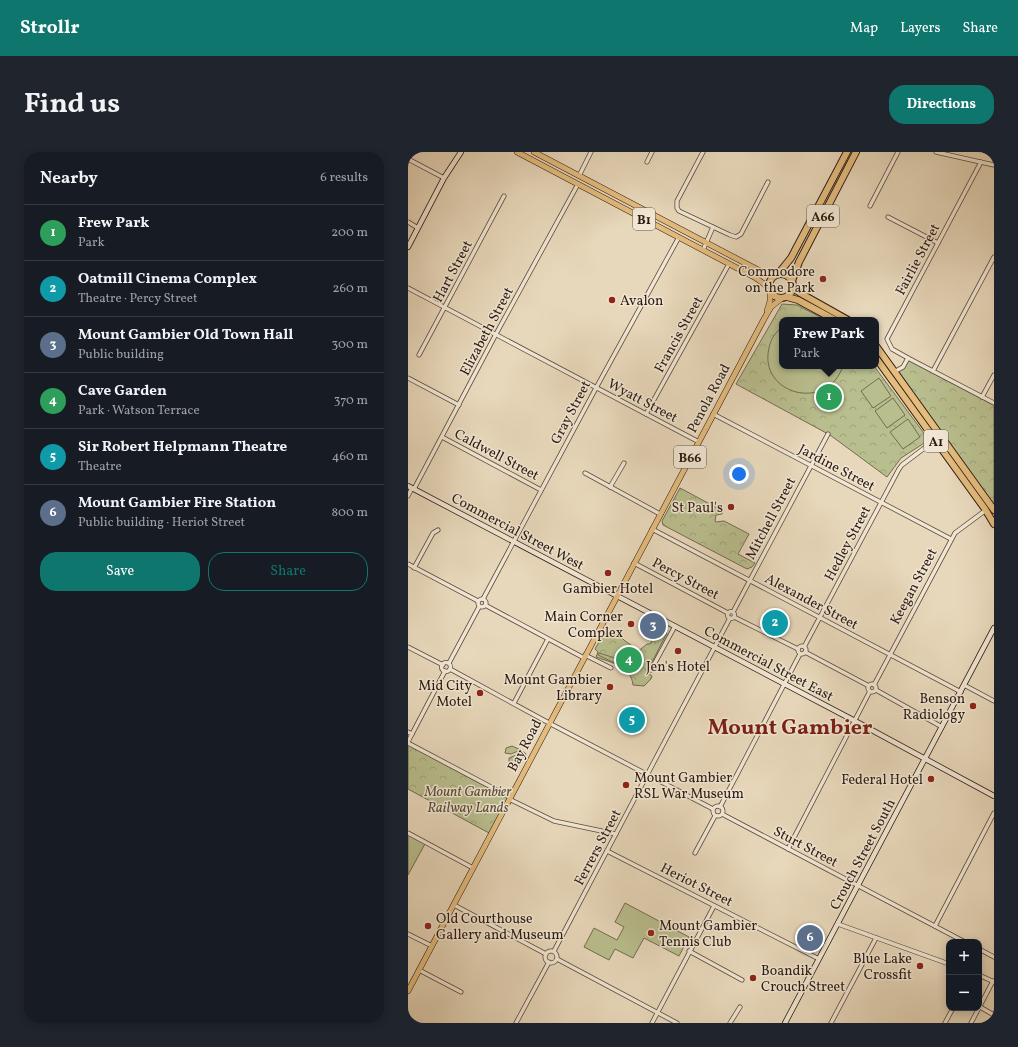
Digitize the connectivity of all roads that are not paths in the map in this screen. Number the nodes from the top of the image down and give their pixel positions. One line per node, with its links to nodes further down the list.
1 (461, 152): 16 (street)
2 (518, 152): 18 (main road, B1)
3 (534, 152): 15 (main road, B1)
4 (591, 152): 15 (street)
5 (652, 152): 12 (street)
6 (703, 152): 23 (street)
7 (847, 152): 32 (highway, A66)
8 (856, 152): 33 (highway, A66)
9 (898, 152): 20 (street)
10 (936, 152): 13 (street)
11 (408, 159): 16 (street)
12 (647, 162)
13 (980, 162): 14 (street); 27 (street, Fairlie Street)
14 (994, 165)
15 (580, 176): 26 (main road, B1)
16 (444, 178): 24 (street)
17 (768, 182): 23 (street)
18 (578, 184): 25 (main road, B1); 42 (street, Elizabeth Street)
19 (504, 196): 38 (street, Hart Street)
20 (870, 206)
21 (888, 217): 27 (street)
22 (408, 222): 24 (street)
23 (713, 227): 26 (street)
24 (418, 228): 28 (street)
25 (679, 237): 29 (main road, B1); 51 (street, Gray Street)
26 (706, 242): 29 (street); 32 (main road, B1)
27 (938, 243): 45 (street, Fairlie Street)
28 (408, 247)
29 (703, 250): 31 (main road, B1)
30 (994, 257): 47 (street)
31 (729, 264): 35 (main road, B1); 56 (street, Francis Street)
32 (776, 275): 33 (highway); 35 (highway)
33 (793, 284): 36 (highway); 40 (highway)
34 (408, 288): 38 (street, Wyatt Street)
35 (769, 291): 37 (highway); 41 (main road, Penola Road / B66)
36 (787, 297): 37 (highway); 39 (highway)
37 (780, 299): 41 (main road, Penola Road / B66)
38 (445, 308): 42 (street, Wyatt Street); 44 (street, Hart Street)
39 (829, 317)
40 (843, 317)
41 (764, 319): 57 (main road, Penola Road / B66)
42 (496, 334): 51 (street, Wyatt Street); 55 (street, Elizabeth Street)
43 (879, 350): 48 (highway, A1)
44 (419, 355)
45 (908, 358): 47 (street); 48 (street)
46 (879, 362): 53 (highway, A1)
47 (933, 371): 52 (street)
48 (894, 372): 53 (highway, A1)
49 (994, 375): 52 (street)
50 (408, 378): 55 (street)
51 (596, 388): 56 (street, Wyatt Street); 67 (street, Gray Street)
52 (982, 397): 54 (street)
53 (912, 402): 60 (highway, A1); 71 (highway, A1)
54 (994, 403)
55 (459, 405): 59 (street, Elizabeth Street)
56 (646, 414): 61 (street, Wyatt Street)
57 (714, 414): 61 (main road, Penola Road / B66); 63 (street, Jardine Street)
58 (828, 434): 63 (street, Mitchell Street)
59 (442, 437): 66 (street, Elizabeth Street); 67 (street, Caldwell Street)
60 (935, 440): 69 (street, Hedley Street); 70 (highway, A1)
61 (699, 442): 72 (main road, Penola Road / B66)
62 (624, 463): 65 (street)
63 (811, 466): 69 (street, Jardine Street); 81 (street, Mitchell Street)
64 (585, 473): 65 (street)
65 (610, 487): 72 (street)
66 (411, 488): 68 (street, Elizabeth Street); 77 (street, Commercial Street West)
67 (541, 490): 77 (street, Gray Street)
68 (408, 496)
69 (881, 502): 76 (street, Jardine Street); 91 (street, Hedley Street)
70 (986, 510): 73 (highway, A1); 76 (street, Keegan Street)
71 (994, 510)
72 (660, 514): 74 (main road, Penola Road / B66)
73 (994, 524)
74 (652, 529): 78 (main road, Penola Road / B66); 81 (street, Alexander Street)
75 (438, 530): 80 (street)
76 (951, 539): 101 (street, Keegan Street)
77 (514, 542): 82 (street, Commercial Street West); 83 (street, Gray Street)
78 (634, 563): 82 (main road, Penola Road / B66); 88 (street, Percy Street)
79 (408, 564): 80 (street)
80 (414, 568): 84 (street)
81 (749, 580): 87 (street, Mitchell Street); 91 (street, Alexander Street)
82 (618, 595): 92 (street, Commercial Street East); 102 (main road, Bay Road / B66)
83 (483, 599): 84 (street); 85 (street)
84 (478, 601): 86 (street)
85 (485, 606): 86 (street); 94 (street)
86 (479, 607): 103 (street)
87 (733, 612): 88 (street); 89 (street)
88 (728, 613): 90 (street)
89 (734, 617): 90 (street); 98 (street)
90 (730, 618): 96 (street)
91 (819, 618): 97 (street, Hedley Street); 101 (street, Alexander Street)
92 (675, 626): 96 (street, Commercial Street East); 107 (street)
93 (994, 628): 111 (street, Crouch Street South)
94 (548, 639): 102 (street); 117 (street)
95 (408, 647): 104 (street)
96 (715, 647): 109 (street, Commercial Street East); 124 (street, Ferrers Street)
97 (804, 647): 98 (street); 99 (street)
98 (798, 649): 100 (street)
99 (805, 652): 100 (street); 112 (street)
100 (800, 654): 109 (street)
101 (889, 655): 110 (street, Keegan Street); 115 (street, Alexander Street)
102 (585, 656): 105 (street); 119 (main road, Bay Road / B66)
103 (449, 663): 104 (street); 106 (street)
104 (443, 665): 108 (street)
105 (611, 668)
106 (450, 669): 108 (street); 117 (street)
107 (652, 670)
108 (445, 671): 121 (street)
109 (785, 684): 118 (street, Commercial Street East); 127 (street)
110 (874, 685): 112 (street); 113 (street)
111 (964, 685): 115 (street, Crouch Street South); 116 (street)
112 (869, 686): 114 (street)
113 (876, 690): 114 (street); 120 (street)
114 (870, 691): 118 (street)
115 (961, 692): 120 (street, Crouch Street South)
116 (994, 701)
117 (514, 703): 119 (street)
118 (855, 721): 123 (street, Commercial Street East); 134 (street)
119 (549, 723): 124 (street); 126 (main road, Bay Road / B66)
120 (942, 727): 123 (street, Crouch Street South)
121 (410, 733): 122 (street)
122 (408, 743): 126 (street)
123 (925, 759): 125 (street, Commercial Street East); 138 (street, Crouch Street South)
124 (647, 773): 128 (street); 133 (street, Ferrers Street)
125 (994, 796)
126 (510, 798): 133 (street); 137 (main road, Bay Road / B66)
127 (720, 807): 128 (street); 130 (street)
128 (713, 809): 131 (street)
129 (994, 813): 142 (street)
130 (722, 814): 131 (street); 134 (street, Sturt Street)
131 (716, 816): 136 (street)
132 (408, 833): 137 (street)
133 (616, 834): 135 (street, Ferrers Street)
134 (788, 849): 138 (street, Sturt Street)
135 (607, 851): 140 (street, Heriot Street); 147 (street, Ferrers Street)
136 (695, 853)
137 (473, 868): 139 (main road, Bay Road / B66)
138 (858, 885): 141 (street, Crouch Street South); 142 (street, Sturt Street)
139 (454, 905): 146 (main road, Bay Road / B66); 150 (street)
140 (714, 906): 148 (street); 152 (street, Heriot Street)
141 (838, 924): 144 (street); 152 (street, Crouch Street South)
142 (935, 926): 145 (street, Sturt Street)
143 (408, 934): 146 (street)
144 (876, 938): 155 (street); 174 (street)
145 (959, 939)
146 (432, 946): 156 (main road, Bay Road / B66)
147 (554, 951): 150 (street); 153 (street)
148 (690, 951): 158 (street); 167 (street)
149 (982, 951): 151 (street)
150 (546, 954): 154 (street)
151 (994, 957)
152 (819, 959): 173 (street, Crouch Street South)
153 (557, 960): 154 (street); 167 (street)
154 (549, 962): 169 (street)
155 (946, 963)
156 (419, 970): 160 (main road, Bay Road / B66); 161 (street)
157 (982, 976): 159 (street)
158 (742, 980)
159 (994, 981): 162 (street)
160 (408, 991)
161 (461, 992)
162 (982, 1003)
163 (740, 1007): 172 (street)
164 (982, 1008): 168 (street)
165 (951, 1011): 175 (street)
166 (978, 1011): 176 (street)
167 (657, 1013): 170 (street); 171 (street)
168 (994, 1015)
169 (516, 1023)
170 (652, 1023)
171 (677, 1023)
172 (730, 1023)
173 (785, 1023)
174 (831, 1023)
175 (945, 1023)
176 (971, 1023)

